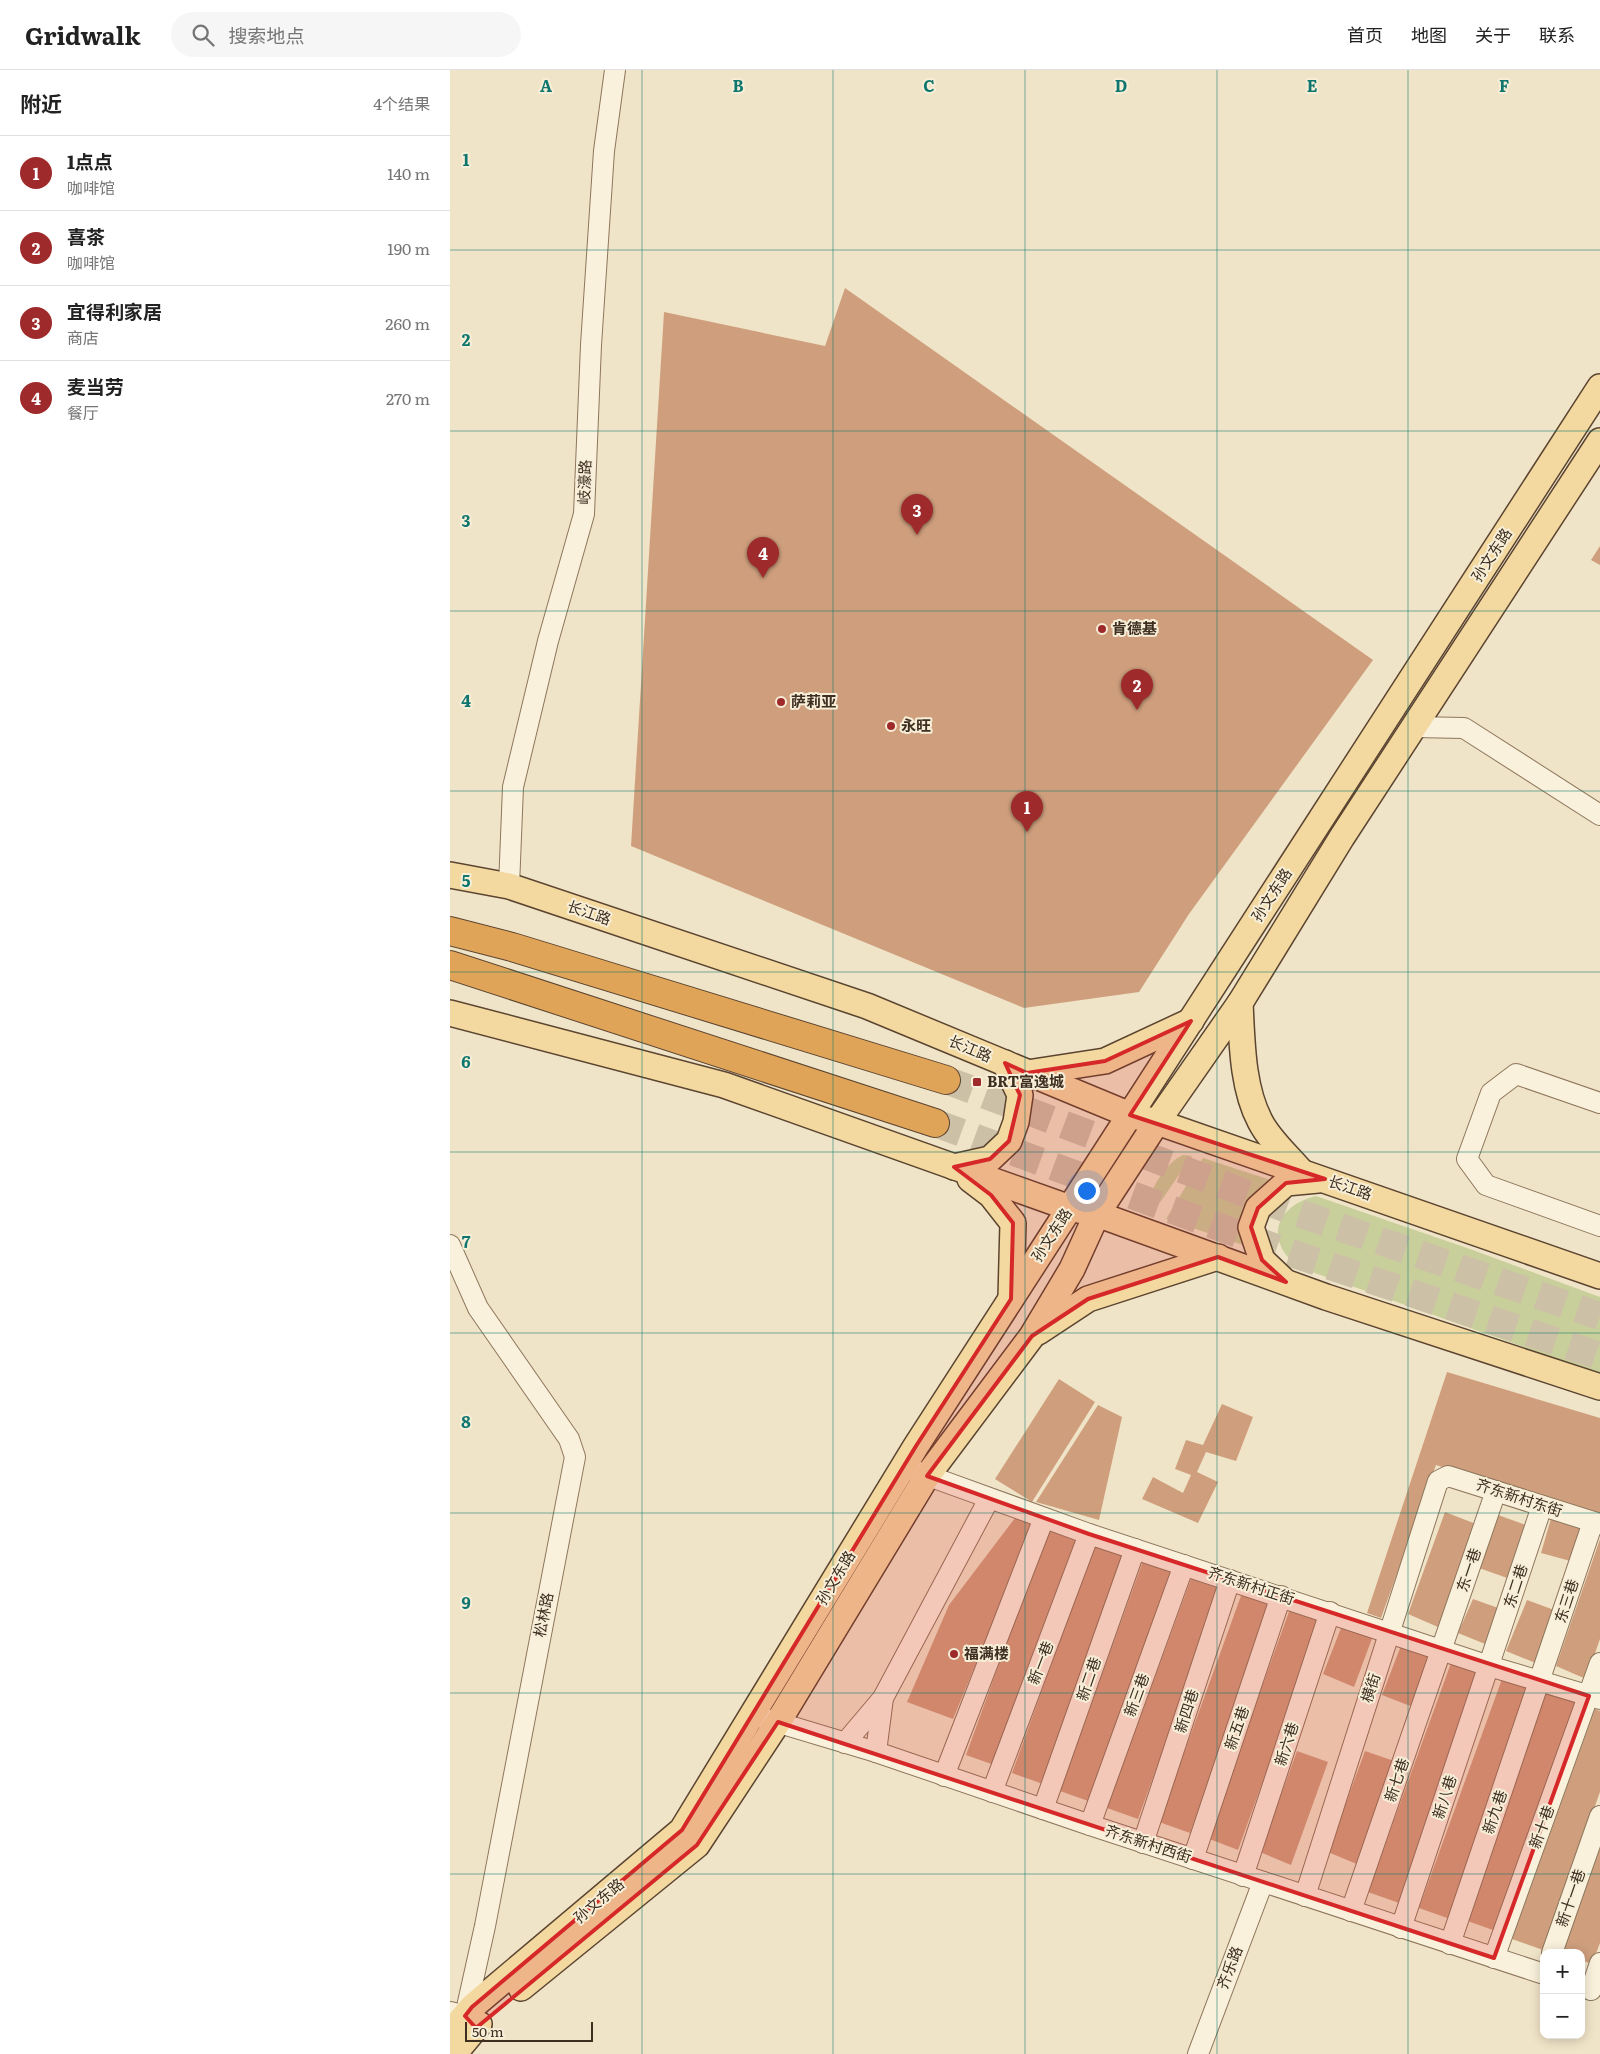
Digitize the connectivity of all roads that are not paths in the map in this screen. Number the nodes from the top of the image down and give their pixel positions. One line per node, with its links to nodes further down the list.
1 (615, 70): 7 (street, 岐濠路)
2 (1600, 388): 12 (main road, 孙文东路)
3 (1600, 441): 4 (main road, 孙文东路)
4 (1414, 727): 5 (street); 10 (main road, 孙文东路)
5 (1600, 815)
6 (450, 875): 7 (main road, 长江路)
7 (509, 886): 13 (main road, 长江路)
8 (450, 931): 14 (highway)
9 (450, 965): 18 (highway)
10 (1240, 1003): 17 (main road, 孙文东路); 20 (main road)
11 (450, 1013): 19 (main road)
12 (1191, 1021): 13 (main road); 16 (main road, 孙文东路)
13 (1016, 1068): 16 (main road, 长江路); 19 (main road)
14 (946, 1080)
15 (1600, 1103): 24 (street)
16 (1130, 1115): 17 (main road, 长江路); 22 (main road, 孙文东路)
17 (1157, 1122): 20 (main road, 长江路); 23 (main road, 孙文东路)
18 (935, 1123)
19 (954, 1166): 22 (main road); 29 (main road)
20 (1301, 1171): 21 (main road, 长江路)
21 (1325, 1179): 27 (main road, 长江路); 28 (main road)
22 (1070, 1208): 23 (main road); 29 (main road, 孙文东路)
23 (1097, 1214): 26 (main road); 30 (main road, 孙文东路)
24 (1600, 1226)
25 (450, 1245): 75 (street, 松林路)
26 (1218, 1258): 28 (main road); 30 (main road)
27 (1599, 1273)
28 (1286, 1282): 31 (main road)
29 (1011, 1299): 32 (main road, 孙文东路)
30 (1032, 1336): 33 (main road, 孙文东路)
31 (1600, 1387)
32 (904, 1467): 33 (street, 齐东新村正街); 53 (main road, 孙文东路)
33 (927, 1476): 36 (street, 齐东新村正街); 54 (main road, 孙文东路)
34 (1438, 1481): 35 (street, 齐东新村东街); 46 (street, 横街)
35 (1496, 1491): 37 (street, 齐东新村东街); 47 (street, 东一巷)
36 (988, 1499): 38 (street, 齐东新村正街); 51 (street)
37 (1542, 1506): 39 (street, 齐东新村东街); 49 (street, 东二巷)
38 (1044, 1518): 40 (street, 齐东新村正街); 57 (street)
39 (1596, 1523): 50 (street, 东三巷)
40 (1089, 1534): 41 (street, 齐东新村正街); 58 (street, 新一巷)
41 (1135, 1548): 42 (street, 齐东新村正街); 59 (street, 新二巷)
42 (1184, 1565): 43 (street, 齐东新村正街); 61 (street, 新三巷)
43 (1230, 1580): 44 (street, 齐东新村正街); 62 (street, 新四巷)
44 (1281, 1596): 45 (street, 齐东新村正街); 63 (street, 新五巷)
45 (1330, 1612): 46 (street, 齐东新村正街); 64 (street, 新六巷)
46 (1390, 1632): 47 (street, 齐东新村正街); 66 (street, 横街)
47 (1442, 1649): 49 (street, 齐东新村正街); 67 (street, 新七巷)
48 (1600, 1663): 52 (street, 新十巷)
49 (1489, 1666): 50 (street, 齐东新村正街); 68 (street, 新八巷)
50 (1541, 1680): 52 (street, 齐东新村正街); 69 (street, 新九巷)
51 (883, 1698): 55 (street); 56 (street)
52 (1595, 1698): 71 (street, 新十巷)
53 (753, 1715): 54 (street, 齐东新村西街); 75 (main road, 孙文东路)
54 (778, 1722): 55 (street, 齐东新村西街); 75 (main road, 孙文东路)
55 (845, 1743): 56 (street, 齐东新村西街)
56 (876, 1752): 57 (street, 齐东新村西街)
57 (944, 1776): 58 (street, 齐东新村西街)
58 (992, 1792): 59 (street, 齐东新村西街)
59 (1044, 1809): 61 (street, 齐东新村西街)
60 (1600, 1816): 70 (street, 新十一巷)
61 (1090, 1825): 62 (street, 齐东新村西街)
62 (1143, 1843): 63 (street, 齐东新村西街)
63 (1193, 1859): 64 (street, 齐东新村西街)
64 (1243, 1876): 65 (street, 齐东新村西街)
65 (1263, 1882): 66 (street, 齐东新村西街); 77 (street, 齐乐路)
66 (1305, 1896): 67 (street, 齐东新村西街)
67 (1352, 1911): 68 (street, 齐东新村西街)
68 (1401, 1928): 69 (street, 齐东新村西街)
69 (1450, 1944): 71 (street, 齐东新村西街)
70 (1553, 1949)
71 (1494, 1958): 73 (street, 齐东新村西街)
72 (1600, 1964): 74 (street)
73 (1540, 1973)
74 (1591, 1990)
75 (458, 2018): 76 (main road, 孙文东路)
76 (454, 2054)
77 (1198, 2054)

